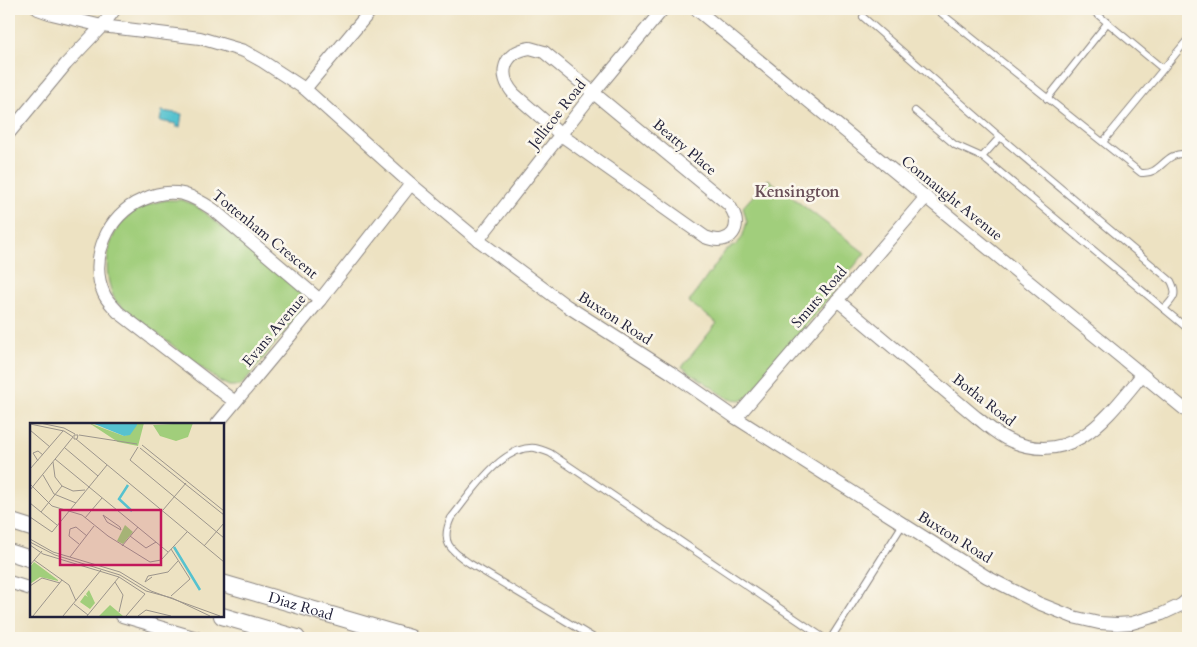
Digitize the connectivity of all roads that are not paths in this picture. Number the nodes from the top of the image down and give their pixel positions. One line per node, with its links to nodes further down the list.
1 (38, 9): 10 (street, Buxton Road)
2 (114, 9): 10 (street)
3 (372, 9): 13 (street)
4 (663, 9): 14 (street, Jellicoe Road)
5 (696, 9): 24 (street, Connaught Avenue)
6 (936, 9): 15 (lane)
7 (1091, 9): 9 (lane)
8 (863, 17): 19 (lane)
9 (1108, 22): 12 (lane); 15 (lane)
10 (102, 26): 13 (street, Buxton Road); 17 (street)
11 (1187, 42): 12 (lane)
12 (1163, 68): 20 (lane)
13 (305, 89): 23 (street, Buxton Road)
14 (594, 92): 18 (street, Jellicoe Road); 18 (street, Beatty Place); 18 (street, Beatty Place)
15 (1047, 99): 20 (lane)
16 (915, 111): 22 (lane)
17 (9, 133)
18 (561, 135): 25 (street, Jellicoe Road)
19 (1000, 137): 22 (lane); 28 (lane)
20 (1103, 142): 21 (lane)
21 (1188, 154)
22 (982, 157): 28 (lane)
23 (411, 184): 25 (street, Buxton Road); 26 (street, Evans Avenue)
24 (926, 197): 27 (street, Smuts Road); 30 (street, Connaught Avenue)
25 (478, 240): 33 (street, Buxton Road)
26 (320, 300): 31 (street, Evans Avenue); 31 (street, Tottenham Crescent)
27 (837, 300): 30 (street, Botha Road); 33 (street, Smuts Road)
28 (1164, 309): 29 (lane)
29 (1188, 329)
30 (1142, 375): 32 (street, Connaught Avenue)
31 (235, 402): 34 (street, Evans Avenue)
32 (1188, 412)
33 (736, 418): 36 (street, Buxton Road)
34 (218, 423)
35 (9, 521): 37 (street)
36 (903, 524): 43 (street, Buxton Road); 51 (lane)
37 (30, 528)
38 (9, 552): 39 (street)
39 (30, 559)
40 (9, 582): 42 (street)
41 (224, 584): 48 (street, Diaz Road)
42 (30, 589)
43 (1188, 599)
44 (125, 617): 46 (street)
45 (224, 617): 47 (street)
46 (197, 638)
47 (297, 638)
48 (410, 638)
49 (594, 638): 50 (lane)
50 (824, 638)
51 (831, 638)

